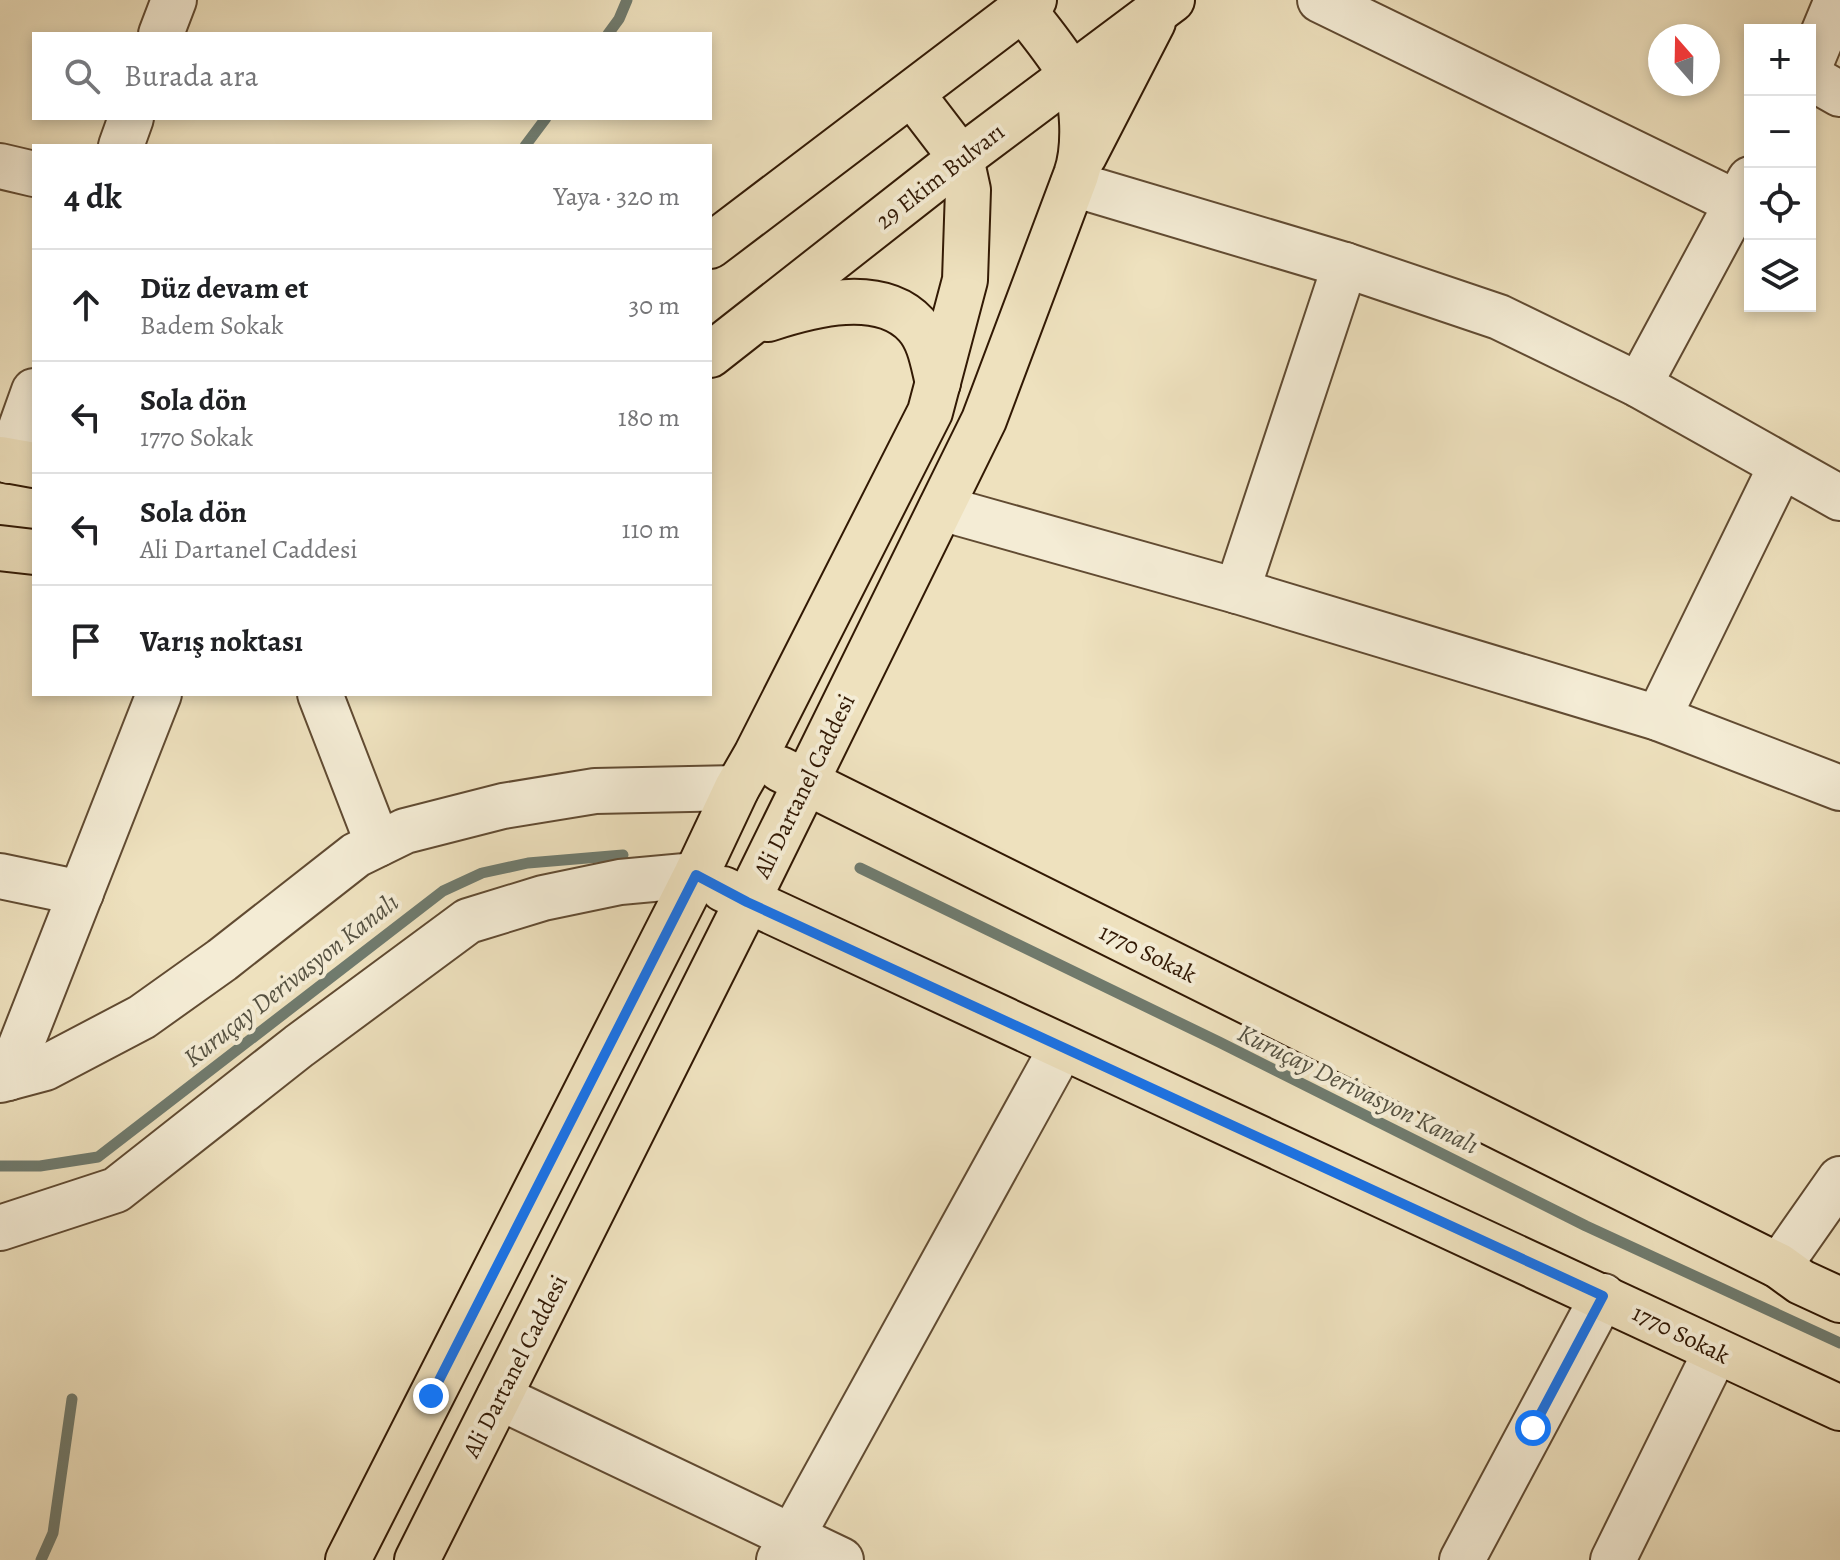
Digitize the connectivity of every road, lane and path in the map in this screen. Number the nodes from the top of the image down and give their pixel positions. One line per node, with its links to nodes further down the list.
1 (174, 0): 6 (street)
2 (1320, 0): 18 (street)
3 (1837, 0): 7 (street)
4 (1029, 4): 8 (main road); 10 (main road)
5 (1165, 5): 8 (main road, 29 Ekim Bulvarı); 17 (main road)
6 (162, 32)
7 (1816, 51)
8 (1072, 76): 14 (main road, 29 Ekim Bulvarı); 17 (main road, Ali Dartanel Caddesi)
9 (1816, 80): 11 (street)
10 (912, 94): 14 (main road); 19 (main road)
11 (1840, 94)
12 (130, 120): 13 (street)
13 (122, 144)
14 (961, 158): 21 (main road, 29 Ekim Bulvarı); 23 (main road)
15 (0, 166): 16 (street)
16 (32, 174)
17 (1076, 174): 20 (street); 29 (main road, Ali Dartanel Caddesi)
18 (1744, 191): 24 (street)
19 (712, 244)
20 (1345, 265): 24 (street); 32 (street)
21 (747, 327): 22 (main road, 29 Ekim Bulvarı); 23 (main road)
22 (712, 353)
23 (938, 383): 36 (main road)
24 (1639, 385): 27 (street)
25 (32, 398): 26 (street)
26 (14, 462)
27 (1781, 466): 28 (street); 35 (street)
28 (1840, 498)
29 (941, 508): 32 (street); 37 (main road, Ali Dartanel Caddesi)
30 (0, 548): 31 (main road)
31 (32, 552)
32 (1237, 591): 35 (street)
33 (158, 696): 42 (street)
34 (321, 696): 39 (street)
35 (1658, 718): 38 (street)
36 (746, 771): 37 (main road, 1770 Sokak); 39 (street); 40 (main road)
37 (806, 784): 43 (main road, Ali Dartanel Caddesi); 48 (main road, 1770 Sokak)
38 (1840, 788)
39 (378, 844): 45 (street)
40 (696, 875): 43 (main road, 1770 Sokak); 47 (street); 55 (main road)
41 (0, 876): 42 (street)
42 (81, 893): 45 (street)
43 (747, 902): 44 (main road, 1770 Sokak); 52 (main road, Ali Dartanel Caddesi)
44 (1062, 1047): 49 (main road, 1770 Sokak); 54 (street)
45 (4, 1079)
46 (1840, 1179): 48 (street)
47 (0, 1228)
48 (1779, 1266): 50 (main road, 1770 Sokak)
49 (1603, 1296): 51 (main road, 1770 Sokak); 58 (street)
50 (1840, 1300)
51 (1716, 1351): 53 (main road, 1770 Sokak); 59 (street)
52 (499, 1397): 54 (street); 56 (main road, Ali Dartanel Caddesi)
53 (1840, 1408)
54 (785, 1548): 57 (street)
55 (348, 1560)
56 (417, 1560)
57 (841, 1560)
58 (1462, 1560)
59 (1613, 1560)

